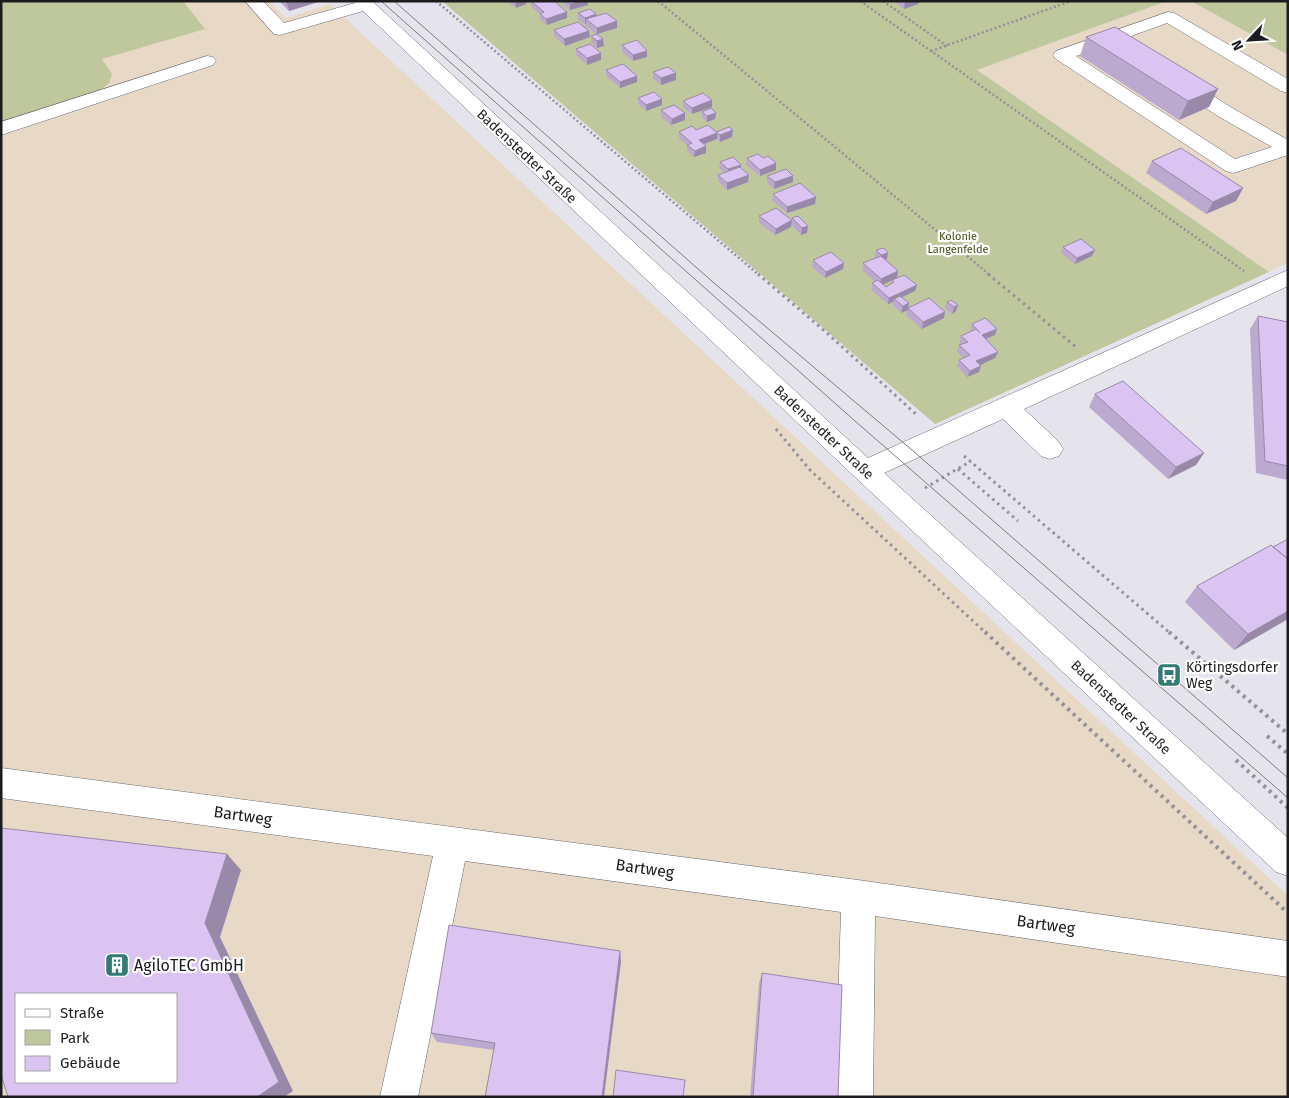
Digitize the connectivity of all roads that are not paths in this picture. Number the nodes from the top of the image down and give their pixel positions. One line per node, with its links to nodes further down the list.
1 (253, 1): 2 (street)
2 (363, 3): 13 (street, Badenstedter Straße)
3 (1109, 38): 4 (street); 7 (street); 9 (street)
4 (1126, 49)
5 (207, 62): 8 (street)
6 (1167, 75): 9 (street)
7 (1288, 86)
8 (1, 129)
9 (1288, 148)
10 (1288, 277): 11 (street)
11 (1006, 406): 12 (street); 13 (street)
12 (1050, 449)
13 (864, 470): 16 (street, Badenstedter Straße)
14 (1, 783): 15 (street, Bartweg)
15 (452, 843): 17 (street, Bartweg); 19 (street)
16 (1288, 860)
17 (858, 896): 18 (street, Bartweg); 20 (street)
18 (1288, 959)
19 (399, 1097)
20 (854, 1097)

